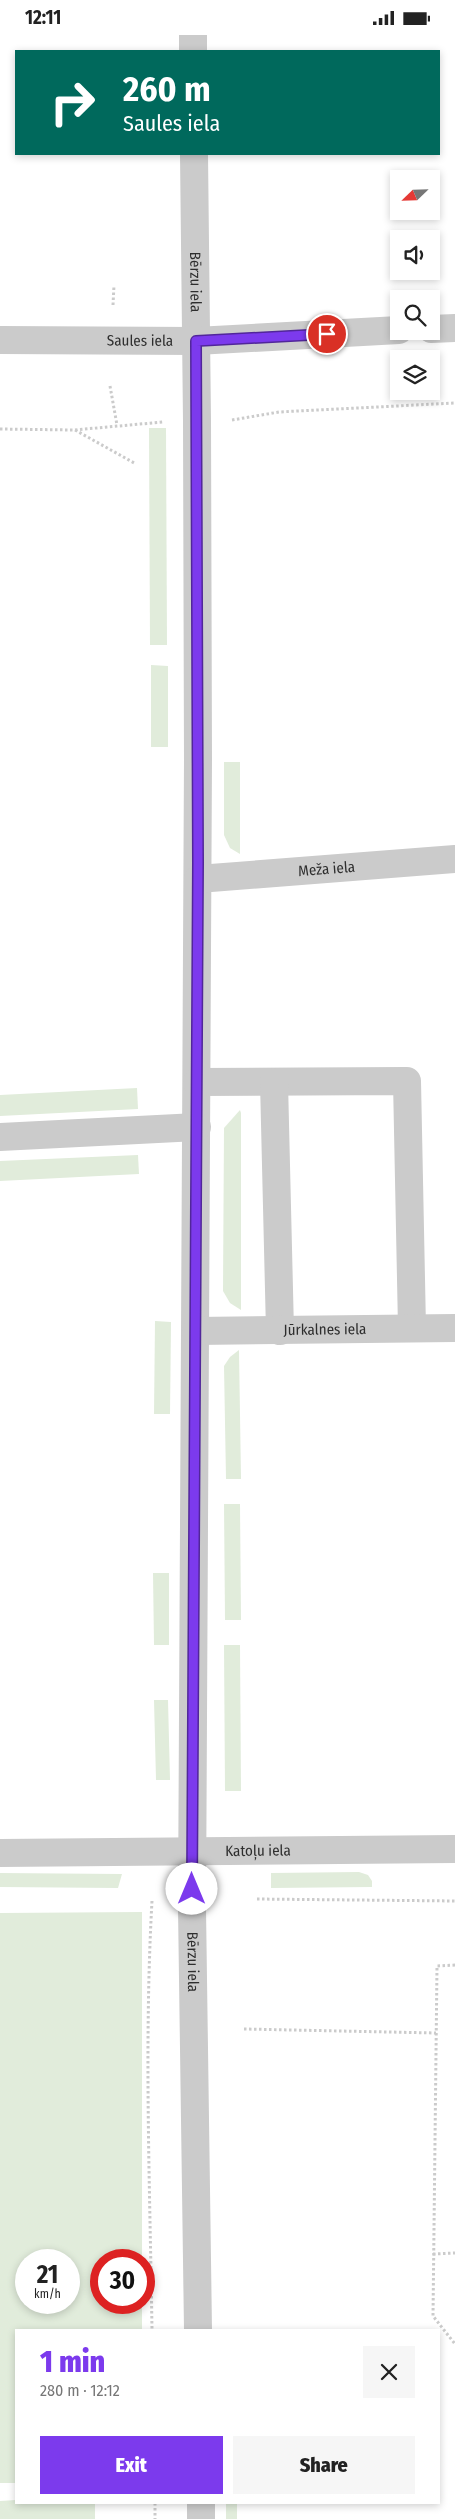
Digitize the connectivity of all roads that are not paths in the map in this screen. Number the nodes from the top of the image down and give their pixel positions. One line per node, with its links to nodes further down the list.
1 (193, 35): 2 (street)
2 (193, 50)
3 (194, 155): 8 (street, Bērzu iela)
4 (455, 328): 5 (street)
5 (440, 329)
6 (390, 331): 8 (street, Saules iela)
7 (0, 340): 8 (street, Saules iela)
8 (196, 341): 10 (street, Bērzu iela)
9 (455, 859): 10 (street, Meža iela)
10 (198, 879): 11 (street, Bērzu iela)
11 (197, 1082): 12 (street); 13 (street, Bērzu iela)
12 (274, 1082): 15 (street); 18 (street)
13 (197, 1127): 14 (street); 17 (street, Bērzu iela)
14 (0, 1137)
15 (412, 1328): 16 (street, Jūrkalnes iela); 18 (street, Jūrkalnes iela)
16 (455, 1328)
17 (196, 1331): 18 (street, Jūrkalnes iela); 21 (street, Bērzu iela)
18 (280, 1331)
19 (455, 1849): 21 (street, Katoļu iela)
20 (0, 1853): 21 (street, Katoļu iela)
21 (192, 1853): 22 (street, Bērzu iela)
22 (198, 2329)
23 (201, 2504): 24 (street)
24 (201, 2519)

